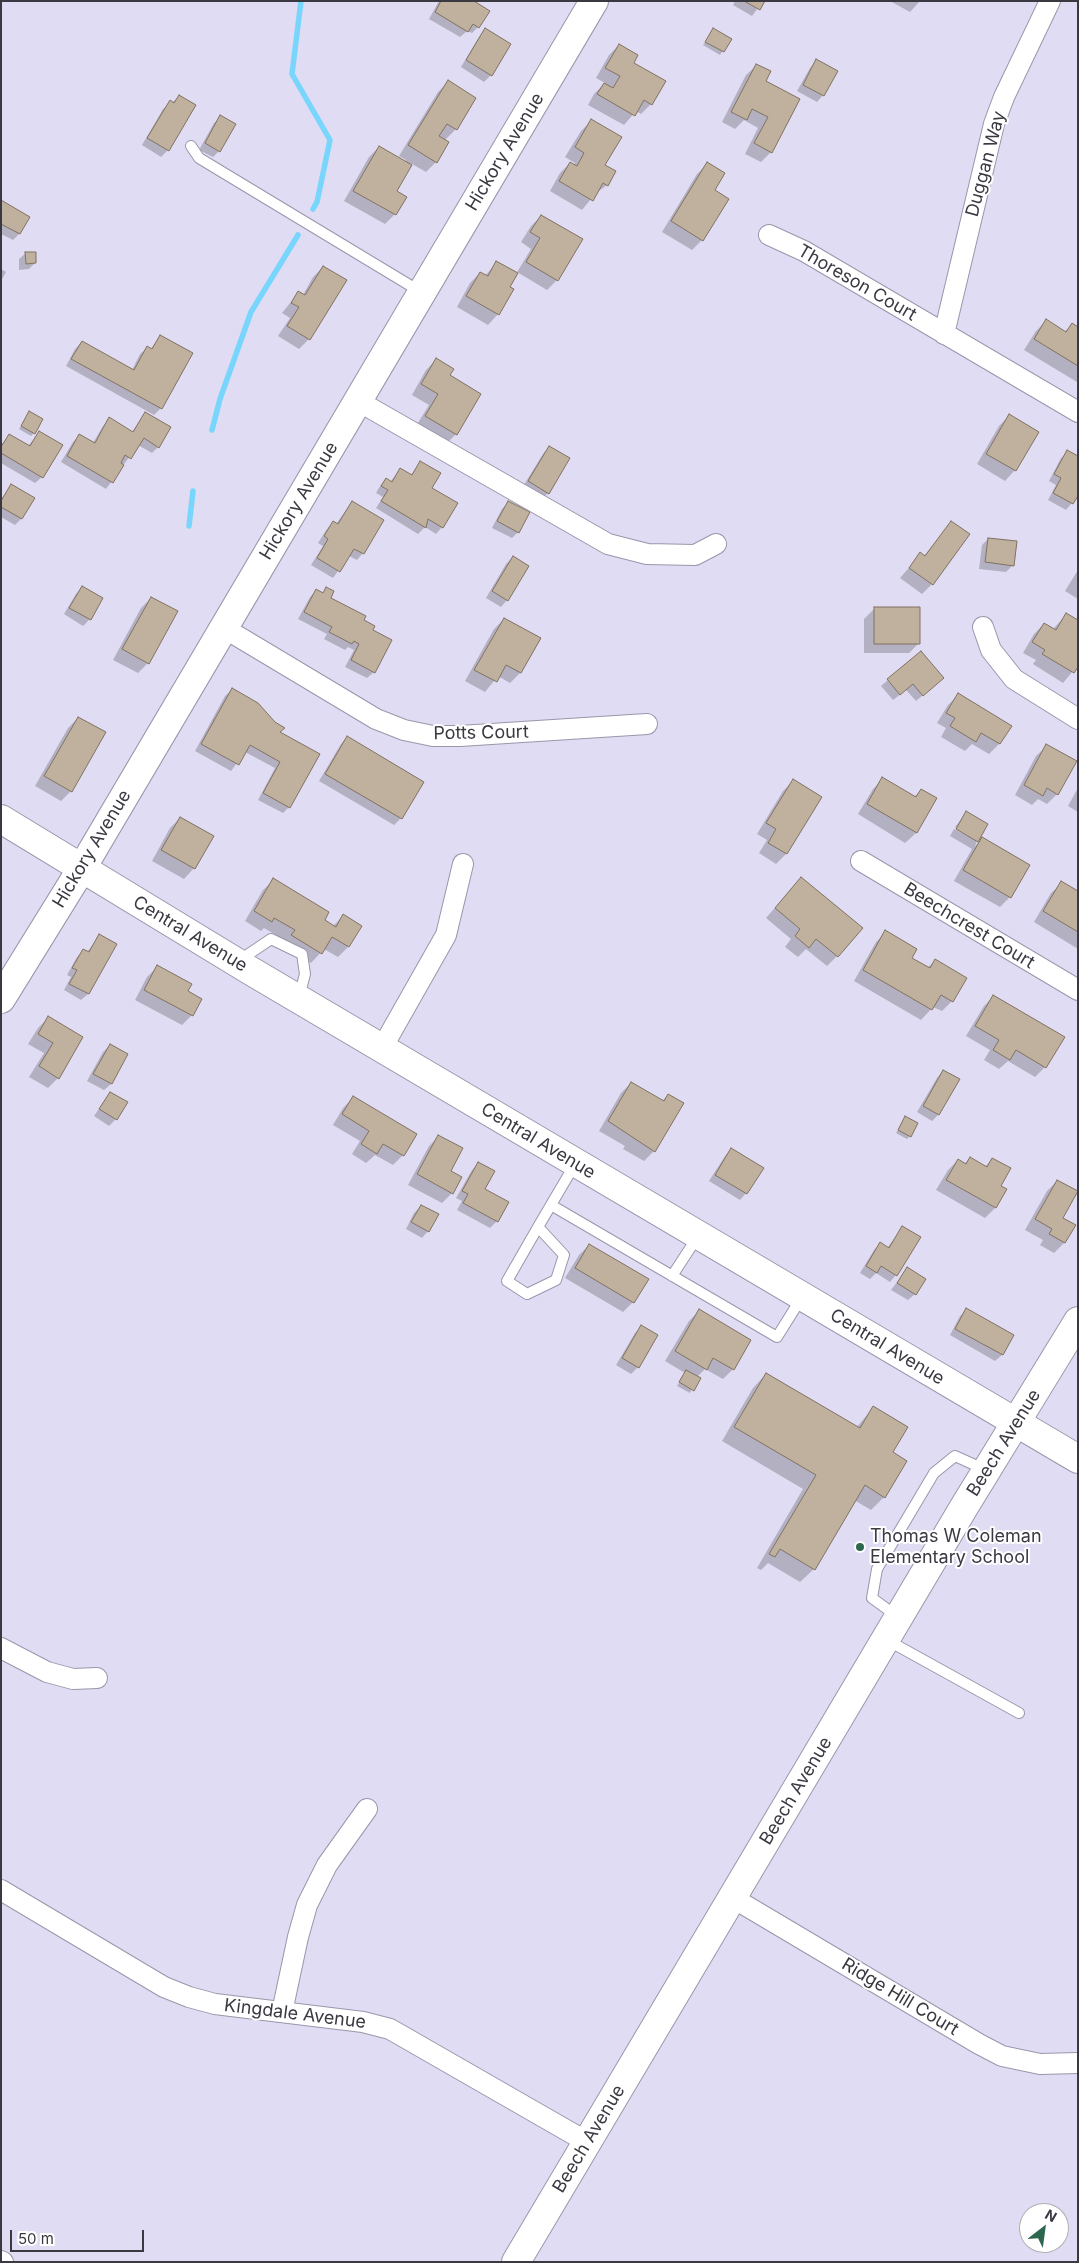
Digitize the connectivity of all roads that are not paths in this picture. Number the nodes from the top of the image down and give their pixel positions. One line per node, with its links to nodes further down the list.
1 (594, 1): 5 (street, Hickory Avenue)
2 (1050, 1): 6 (street, Duggan Way)
3 (191, 146): 5 (lane)
4 (769, 235): 6 (street, Thoreson Court)
5 (422, 292): 7 (street, Hickory Avenue)
6 (944, 334): 8 (street, Thoreson Court)
7 (358, 402): 9 (street); 11 (street, Hickory Avenue)
8 (1078, 412)
9 (716, 544)
10 (983, 627): 12 (street)
11 (224, 628): 13 (street, Potts Court); 17 (street, Hickory Avenue)
12 (1078, 719)
13 (647, 724)
14 (1, 819): 17 (street, Central Avenue)
15 (861, 861): 19 (street, Beechcrest Court)
16 (463, 864): 22 (street)
17 (82, 868): 18 (street, Central Avenue); 20 (street, Hickory Avenue)
18 (237, 962): 21 (street, Central Avenue); 21 (lane)
19 (1078, 990)
20 (1, 999)
21 (299, 999): 22 (street, Central Avenue)
22 (382, 1048): 23 (street, Central Avenue)
23 (575, 1163): 24 (lane); 26 (street, Central Avenue)
24 (551, 1205): 25 (lane); 27 (lane)
25 (538, 1227): 25 (lane)
26 (698, 1235): 27 (lane); 28 (street, Central Avenue)
27 (672, 1276): 28 (lane)
28 (803, 1297): 30 (street, Central Avenue)
29 (1078, 1321): 30 (street, Beech Avenue)
30 (1016, 1423): 31 (street, Central Avenue); 32 (street, Beech Avenue)
31 (1078, 1459)
32 (987, 1470): 33 (street, Beech Avenue); 33 (lane)
33 (892, 1628): 36 (lane); 39 (street, Beech Avenue)
34 (1, 1648): 35 (street)
35 (97, 1678)
36 (1019, 1713)
37 (367, 1809): 40 (street)
38 (1, 1890): 40 (street, Kingdale Avenue)
39 (733, 1898): 41 (street, Ridge Hill Court); 42 (street, Beech Avenue)
40 (282, 2012): 42 (street, Kingdale Avenue)
41 (1078, 2063)
42 (587, 2142): 43 (street, Beech Avenue)
43 (516, 2262)

